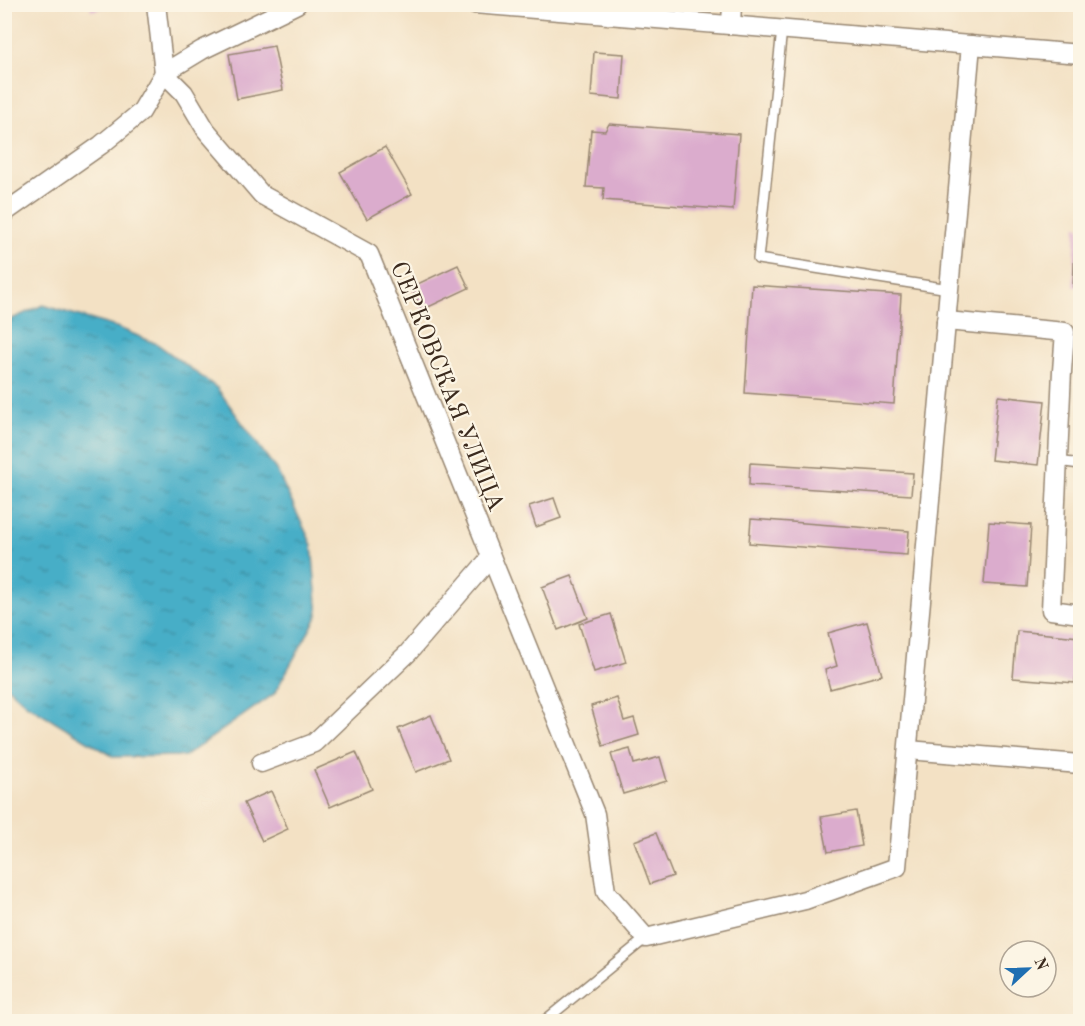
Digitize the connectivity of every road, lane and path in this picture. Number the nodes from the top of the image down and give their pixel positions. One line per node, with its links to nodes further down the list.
1 (156, 4): 9 (street)
2 (297, 4): 9 (street)
3 (474, 4): 5 (street)
4 (732, 4): 5 (street)
5 (731, 25): 6 (street)
6 (782, 30): 7 (street); 11 (lane)
7 (971, 45): 8 (street); 11 (street)
8 (1080, 54)
9 (164, 73): 10 (street); 16 (street, СЕРКОВСКАЯ УЛИЦА)
10 (4, 213)
11 (949, 289): 12 (street)
12 (946, 321): 13 (street); 18 (street)
13 (1073, 332): 14 (street)
14 (1058, 461): 15 (lane); 17 (street)
15 (1080, 464)
16 (491, 558): 19 (street); 21 (street, СЕРКОВСКАЯ УЛИЦА)
17 (1080, 614)
18 (908, 750): 20 (street); 21 (street)
19 (261, 763)
20 (1080, 764)
21 (646, 938): 22 (lane)
22 (543, 1022)

